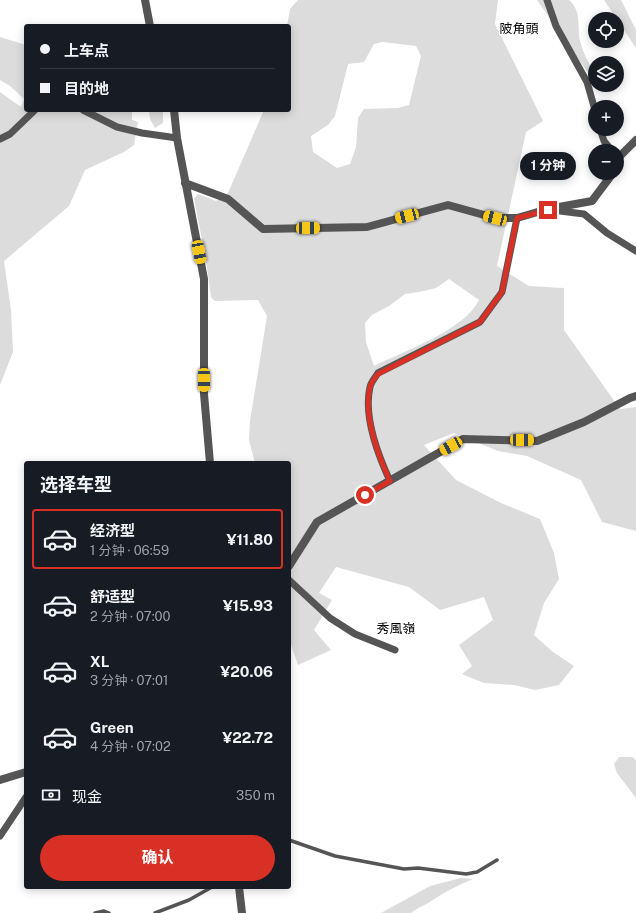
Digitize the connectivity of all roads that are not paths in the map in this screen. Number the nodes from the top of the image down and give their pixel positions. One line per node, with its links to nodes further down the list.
1 (145, 0): 3 (street)
2 (547, 0): 4 (street)
3 (150, 24)
4 (592, 100)
5 (33, 112): 9 (street)
6 (87, 112): 8 (street)
7 (174, 112): 8 (street)
8 (177, 138): 13 (street)
9 (0, 139)
10 (636, 140): 11 (street)
11 (624, 150)
12 (607, 180): 14 (street)
13 (185, 183): 15 (street); 18 (street)
14 (548, 210): 15 (street); 16 (street)
15 (517, 218): 19 (street)
16 (636, 251)
17 (636, 396): 19 (street)
18 (210, 461)
19 (390, 481): 20 (street)
20 (291, 563)
21 (291, 582): 22 (street)
22 (395, 650)
23 (24, 773): 24 (street)
24 (0, 780)
25 (24, 800): 26 (street)
26 (0, 836)
27 (291, 841): 28 (lane)
28 (497, 860)
29 (209, 889): 33 (lane)
30 (239, 889): 34 (street)
31 (95, 913): 32 (lane)
32 (109, 913)
33 (155, 913)
34 (242, 913)

